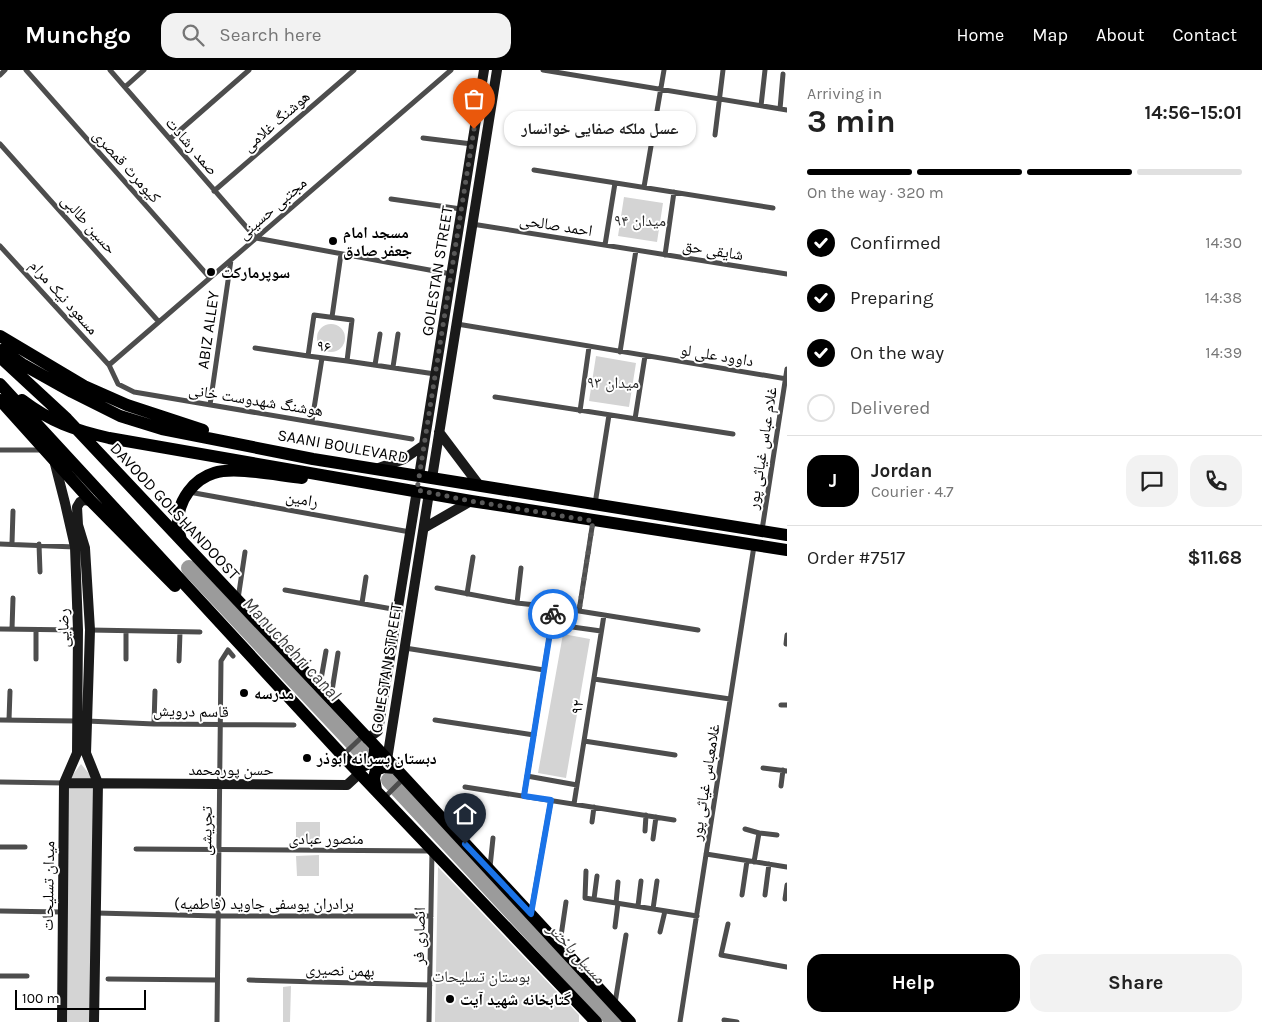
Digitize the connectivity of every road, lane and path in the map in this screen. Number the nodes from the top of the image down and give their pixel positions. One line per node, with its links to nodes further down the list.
1 (5, 70): 14 (street)
2 (26, 70): 45 (street, کیومرث قمصری)
3 (110, 70): 16 (street, صمد رشادت)
4 (144, 70): 16 (street)
5 (249, 70): 24 (street)
6 (354, 70): 30 (street, هوشنگ غلامی)
7 (451, 70): 36 (street, مجتبی حسینی)
8 (497, 70): 35 (main road, GOLESTAN STREET)
9 (543, 70): 17 (street)
10 (664, 70): 17 (street)
11 (723, 70): 18 (street)
12 (765, 70): 19 (street)
13 (484, 71): 26 (main road, GOLESTAN STREET)
14 (0, 74)
15 (783, 74): 20 (street)
16 (125, 87): 24 (street, صمد رشادت)
17 (661, 90): 18 (street); 29 (street)
18 (719, 99): 19 (street); 22 (street)
19 (761, 106): 20 (street)
20 (780, 109): 21 (street)
21 (787, 110)
22 (715, 135)
23 (424, 138): 26 (street)
24 (170, 139): 30 (street, صمد رشادت)
25 (0, 144): 47 (street, حسین طالبی)
26 (472, 144): 34 (main road, GOLESTAN STREET)
27 (534, 170): 28 (street)
28 (615, 183): 29 (street); 37 (street)
29 (644, 187): 31 (street)
30 (214, 191): 36 (street, صمد رشادت)
31 (674, 192): 33 (street); 41 (street)
32 (391, 198): 34 (street)
33 (773, 208)
34 (462, 209): 43 (main road, GOLESTAN STREET)
35 (472, 224): 37 (street, احمد صالحی); 48 (main road, GOLESTAN STREET)
36 (256, 238): 40 (street); 42 (street, مجتبی حسینی)
37 (604, 245): 39 (street, احمد صالحی)
38 (0, 246): 61 (street, مسعود نیک مرام)
39 (636, 250): 41 (street, شایقی حق); 55 (street)
40 (341, 254): 43 (street); 46 (street)
41 (665, 255): 44 (street, شایقی حق)
42 (231, 260): 45 (street, مجتبی حسینی); 70 (street, ABIZ ALLEY)
43 (451, 274): 65 (main road, GOLESTAN STREET)
44 (787, 274)
45 (210, 278): 47 (street, مجتبی حسینی)
46 (332, 317): 56 (street, ۹۶); 60 (street, ۹۶)
47 (159, 322): 61 (street, مجتبی حسینی)
48 (456, 324): 52 (street, داوود علی لو); 75 (main road, GOLESTAN STREET)
49 (380, 334): 62 (street)
50 (398, 334): 63 (street)
51 (0, 336): 79 (main road)
52 (590, 347): 55 (street, داوود علی لو); 71 (street)
53 (0, 348): 79 (main road, SAANI BOULEVARD)
54 (255, 348): 56 (street)
55 (620, 352): 57 (street, داوود علی لو)
56 (308, 356): 59 (street, ۹۶)
57 (645, 356): 66 (street, داوود علی لو); 73 (street)
58 (0, 357): 98 (main road, DAVOOD GOLSHANDOOST)
59 (322, 358): 60 (street, ۹۶); 74 (street)
60 (347, 361): 62 (street)
61 (108, 365): 70 (street, هوشنگ شهدوست خانی)
62 (375, 365): 63 (street)
63 (393, 367): 65 (street)
64 (787, 369): 66 (street, غلام عباس غیاثی ‌پور)
65 (435, 374): 78 (main road, GOLESTAN STREET)
66 (786, 379): 95 (street, غلام عباس غیاثی ‌پور)
67 (0, 383): 85 (main road, SAANI BOULEVARD); 154 (main road)
68 (495, 397): 71 (street)
69 (2, 403): 81 (main road)
70 (210, 405): 74 (street, هوشنگ شهدوست خانی)
71 (580, 411): 72 (street)
72 (608, 415): 73 (street); 91 (street)
73 (635, 419): 76 (street)
74 (312, 421): 77 (street, هوشنگ شهدوست خانی)
75 (439, 432): 84 (main road, GOLESTAN STREET); 86 (main road)
76 (733, 434)
77 (412, 439)
78 (424, 445): 82 (main road); 83 (main road, GOLESTAN STREET)
79 (265, 449): 82 (main road, SAANI BOULEVARD)
80 (0, 450): 81 (street)
81 (49, 454): 89 (main road); 103 (main road, رضایی)
82 (376, 469): 83 (main road, SAANI BOULEVARD)
83 (419, 476): 84 (main road, SAANI BOULEVARD); 88 (main road)
84 (432, 478): 86 (main road, SAANI BOULEVARD); 88 (main road)
85 (364, 481): 87 (main road); 88 (main road, SAANI BOULEVARD)
86 (479, 485): 91 (main road, SAANI BOULEVARD)
87 (189, 492): 96 (street, رامین); 98 (main road)
88 (423, 492): 90 (main road, SAANI BOULEVARD); 94 (main road, GOLESTAN STREET); 96 (main road, GOLESTAN STREET)
89 (92, 500): 103 (main road, رضایی); 154 (main road)
90 (471, 501): 93 (main road, SAANI BOULEVARD); 94 (main road)
91 (594, 504): 95 (main road, SAANI BOULEVARD)
92 (13, 511): 100 (street)
93 (593, 521): 102 (main road, SAANI BOULEVARD); 119 (street)
94 (424, 528): 134 (main road, GOLESTAN STREET)
95 (762, 531): 97 (main road, SAANI BOULEVARD); 102 (main road)
96 (410, 532): 118 (main road, GOLESTAN STREET)
97 (787, 535)
98 (181, 542): 114 (main road, DAVOOD GOLSHANDOOST)
99 (0, 544): 100 (street)
100 (12, 544): 101 (street)
101 (39, 544): 103 (street); 108 (street)
102 (754, 545): 104 (main road, SAANI BOULEVARD); 146 (street, غلامعباس غیاثی پور)
103 (80, 547): 125 (main road, رضایی); 126 (main road, رضایی)
104 (787, 550)
105 (245, 552): 114 (street)
106 (473, 557): 112 (street)
107 (521, 568): 115 (street)
108 (40, 572)
109 (366, 577): 116 (street)
110 (437, 588): 112 (street)
111 (285, 590): 116 (street)
112 (467, 594): 115 (street)
113 (13, 598): 123 (street)
114 (237, 601): 143 (main road, DAVOOD GOLSHANDOOST)
115 (517, 603): 117 (street)
116 (362, 604): 118 (street)
117 (554, 607): 119 (street); 121 (street)
118 (398, 610): 156 (main road, GOLESTAN STREET)
119 (579, 611): 120 (street)
120 (604, 615): 127 (street); 129 (street, ۹۲)
121 (551, 624): 129 (street); 141 (street)
122 (0, 629): 123 (street)
123 (12, 629): 124 (street)
124 (36, 630): 125 (street); 138 (street)
125 (78, 630): 126 (main road); 151 (main road, رضایی)
126 (90, 630): 128 (street); 151 (main road, رضایی)
127 (698, 630)
128 (126, 631): 130 (street); 139 (street)
129 (601, 631): 142 (street, ۹۲)
130 (180, 632): 131 (street); 140 (street)
131 (200, 632)
132 (787, 635): 133 (street)
133 (786, 644)
134 (405, 648): 141 (street); 158 (main road, GOLESTAN STREET)
135 (326, 651): 143 (street)
136 (338, 653): 147 (street)
137 (233, 656): 153 (street, تجریشی)
138 (36, 659)
139 (126, 659)
140 (180, 661)
141 (544, 670): 157 (street)
142 (594, 679): 146 (street); 160 (street, ۹۲)
143 (320, 688): 147 (main road, DAVOOD GOLSHANDOOST)
144 (10, 691): 149 (street)
145 (155, 692): 152 (street)
146 (730, 699): 197 (street, غلامعباس غیاثی پور)
147 (330, 700): 159 (main road, DAVOOD GOLSHANDOOST)
148 (0, 720): 149 (street, قاسم درویش)
149 (9, 720): 151 (street, قاسم درویش)
150 (435, 720): 157 (street)
151 (83, 721): 152 (street, قاسم درویش); 161 (main road, رضایی)
152 (154, 724): 153 (street, قاسم درویش)
153 (220, 724): 155 (street, قاسم درویش); 173 (street, تجریشی)
154 (314, 724): 162 (main road)
155 (294, 725)
156 (378, 731): 158 (main road); 159 (main road, GOLESTAN STREET)
157 (534, 736): 168 (street)
158 (390, 739): 164 (main road, GOLESTAN STREET)
159 (369, 740): 162 (street); 164 (main road, DAVOOD GOLSHANDOOST); 166 (main road)
160 (584, 741): 163 (street); 174 (street, ۹۲)
161 (82, 753): 171 (main road, میدان تسلیحات); 172 (main road)
162 (342, 755): 166 (main road)
163 (675, 755)
164 (391, 764): 169 (main road, DAVOOD GOLSHANDOOST); 177 (main road)
165 (763, 768): 167 (street)
166 (356, 769): 173 (main road, حسن پورمحمد); 177 (main road)
167 (785, 771): 175 (street)
168 (527, 776): 174 (street); 178 (street)
169 (404, 778): 177 (street); 202 (main road, DAVOOD GOLSHANDOOST)
170 (0, 782): 171 (street)
171 (64, 783): 172 (main road, حسن پورمحمد); 219 (main road, میدان تسلیحات)
172 (98, 783): 173 (main road, حسن پورمحمد); 220 (main road)
173 (219, 784): 195 (street, تجریشی)
174 (577, 785): 180 (street, ۹۲)
175 (781, 786)
176 (465, 787): 178 (street)
177 (380, 794): 196 (main road)
178 (524, 796): 179 (street)
179 (551, 800): 180 (street); 221 (street)
180 (574, 804): 181 (street)
181 (594, 807): 182 (street); 185 (street)
182 (646, 815): 183 (street); 187 (street)
183 (656, 817): 184 (street); 191 (street)
184 (674, 820)
185 (592, 822)
186 (745, 829): 188 (street)
187 (645, 830)
188 (760, 833): 189 (street); 199 (street)
189 (777, 835)
190 (493, 838): 202 (street)
191 (653, 838)
192 (0, 847): 193 (street)
193 (25, 847)
194 (136, 849): 195 (street, منصور عبادی)
195 (219, 850): 196 (street, منصور عبادی); 222 (street, تجریشی)
196 (432, 851): 223 (street, انصاری فر); 243 (main road)
197 (706, 854): 198 (street); 224 (street, غلامعباس غیاثی پور)
198 (747, 861): 199 (street); 209 (street)
199 (754, 862): 200 (street)
200 (769, 864): 201 (street); 210 (street)
201 (787, 867)
202 (490, 870): 221 (main road, DAVOOD GOLSHANDOOST)
203 (586, 871): 211 (street)
204 (597, 876): 211 (street)
205 (641, 881): 215 (street)
206 (657, 881): 216 (street)
207 (618, 882): 214 (street)
208 (787, 885): 212 (street)
209 (742, 895)
210 (765, 896)
211 (594, 899): 214 (street)
212 (785, 899)
213 (566, 902): 229 (street)
214 (617, 903): 215 (street); 226 (street)
215 (638, 906): 216 (street)
216 (653, 909): 217 (street)
217 (665, 911): 224 (street); 227 (street)
218 (0, 912): 219 (street)
219 (62, 912): 239 (main road, میدان تسلیحات)
220 (96, 914): 222 (street, برادران یوسفی جاوید (فاطمیه)); 240 (main road)
221 (531, 914): 229 (main road, DAVOOD GOLSHANDOOST)
222 (218, 916): 223 (street, برادران یوسفی جاوید (فاطمیه)); 234 (street, تجریشی)
223 (431, 916): 236 (street, انصاری فر)
224 (697, 916): 245 (street, غلامعباس غیاثی پور)
225 (728, 924): 230 (street)
226 (615, 927)
227 (660, 932)
228 (626, 935): 237 (street)
229 (560, 946): 237 (main road, DAVOOD GOLSHANDOOST)
230 (787, 967)
231 (0, 976): 232 (street)
232 (27, 976)
233 (108, 979): 234 (street)
234 (217, 980): 241 (street, تجریشی)
235 (249, 980): 236 (street, بهمن نصیری)
236 (430, 985): 242 (street, انصاری فر)
237 (615, 1006): 244 (main road, DAVOOD GOLSHANDOOST)
238 (724, 1020): 246 (street)
239 (62, 1022)
240 (94, 1022)
241 (216, 1022)
242 (429, 1022)
243 (596, 1022)
244 (630, 1022)
245 (680, 1022)
246 (737, 1022)

